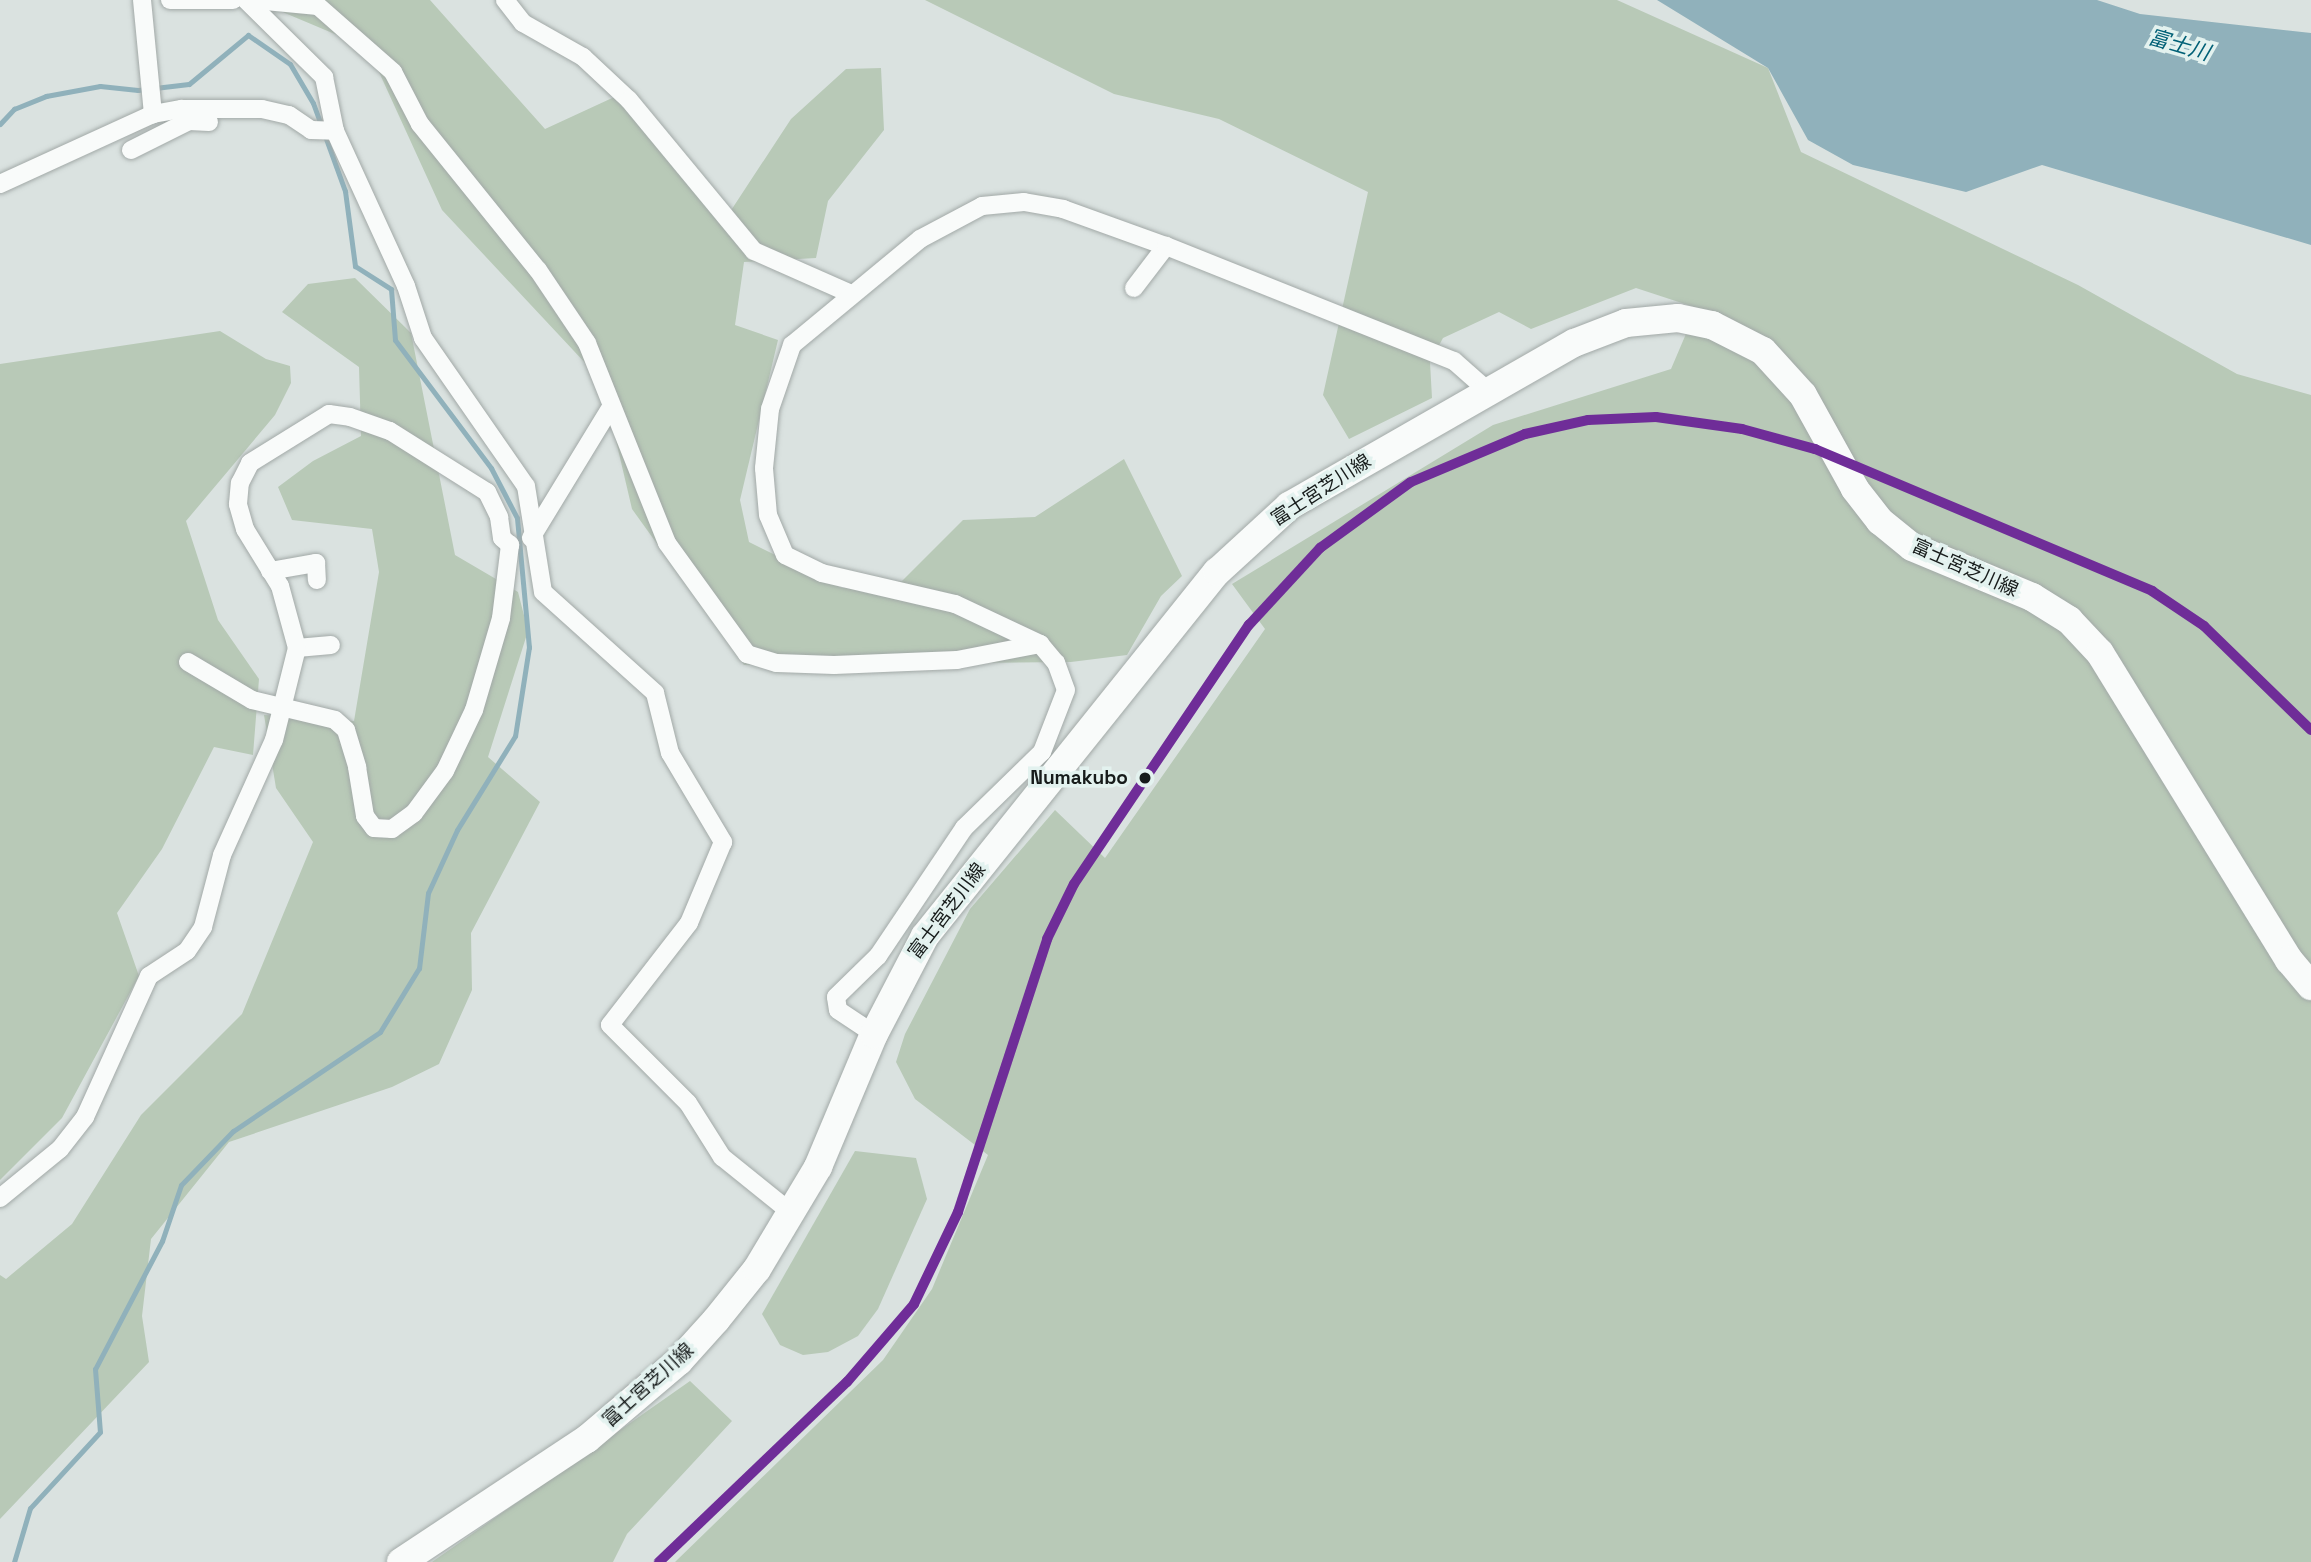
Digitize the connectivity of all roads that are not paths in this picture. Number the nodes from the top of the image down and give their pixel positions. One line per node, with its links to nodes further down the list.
1 (142, 0): 7 (street)
2 (170, 0): 3 (street)
3 (233, 0)
4 (246, 0): 10 (street)
5 (255, 0): 17 (street)
6 (505, 0): 15 (street)
7 (153, 108): 8 (street); 12 (street)
8 (185, 115): 9 (street); 10 (street); 11 (street)
9 (208, 122)
10 (325, 131): 18 (street)
11 (131, 150)
12 (0, 184)
13 (1166, 246): 14 (street); 15 (street); 16 (street)
14 (1134, 288)
15 (851, 294): 22 (street)
16 (1488, 390): 27 (main road, 富士宮芝川線); 28 (main road, 富士宮芝川線)
17 (611, 407): 18 (street); 22 (street)
18 (533, 538): 19 (street); 30 (street)
19 (510, 545): 20 (street); 26 (street)
20 (270, 570): 21 (street); 24 (street)
21 (317, 580)
22 (1040, 644): 28 (street)
23 (331, 645): 24 (street)
24 (297, 648): 26 (street)
25 (188, 662): 26 (street)
26 (284, 709): 29 (street)
27 (2311, 986)
28 (874, 1034): 30 (main road, 富士宮芝川線)
29 (0, 1198)
30 (793, 1214): 31 (main road, 富士宮芝川線)
31 (401, 1562)

